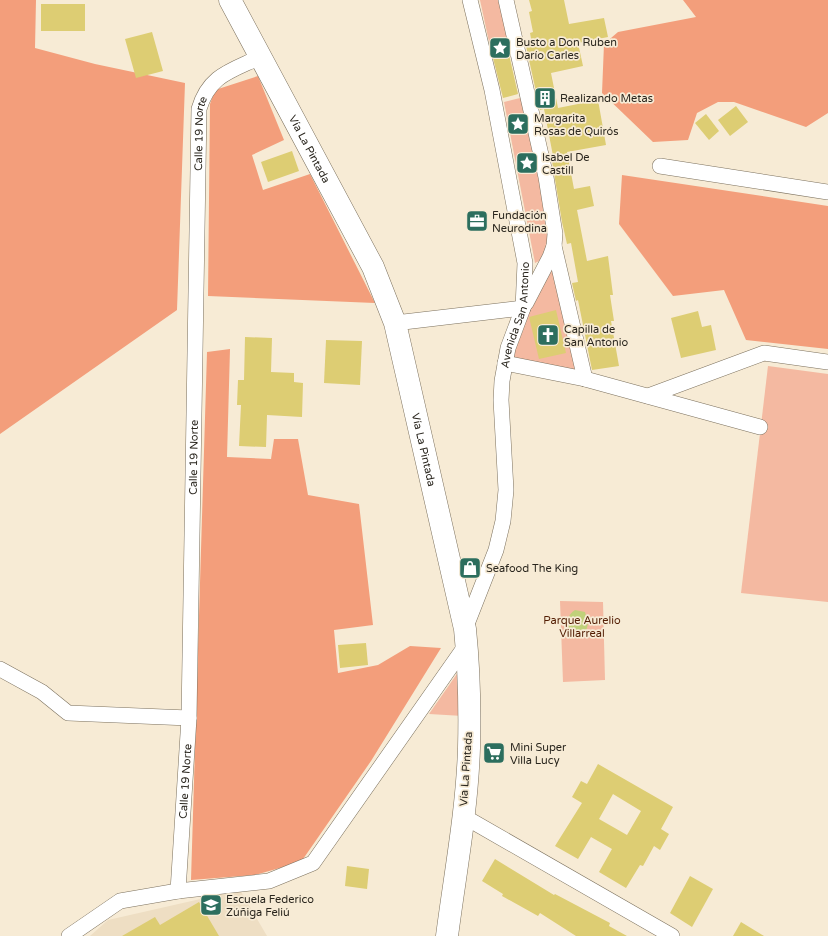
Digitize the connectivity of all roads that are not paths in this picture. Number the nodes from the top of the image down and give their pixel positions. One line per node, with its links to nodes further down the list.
1 (230, 0): 4 (main road, Vía La Pintada)
2 (470, 0): 8 (street, Avenida San Antonio)
3 (506, 0): 7 (street)
4 (260, 56): 9 (main road, Vía La Pintada); 17 (street, Calle 19 Norte)
5 (660, 166): 6 (street)
6 (828, 192)
7 (554, 246): 8 (street); 12 (street)
8 (523, 308): 9 (street); 11 (street, Avenida San Antonio)
9 (395, 322): 15 (main road, Vía La Pintada)
10 (828, 362): 13 (street)
11 (505, 363): 12 (street); 15 (street, Avenida San Antonio)
12 (585, 379): 13 (street)
13 (648, 396): 14 (street)
14 (760, 427)
15 (466, 637): 18 (main road, Vía La Pintada); 19 (street, Avenida San Antonio)
16 (0, 669): 17 (street)
17 (189, 718): 19 (street, Calle 19 Norte)
18 (463, 816): 21 (main road, Vía La Pintada); 22 (street)
19 (178, 890): 20 (street, Avenida San Antonio)
20 (69, 936)
21 (446, 936)
22 (672, 936)

